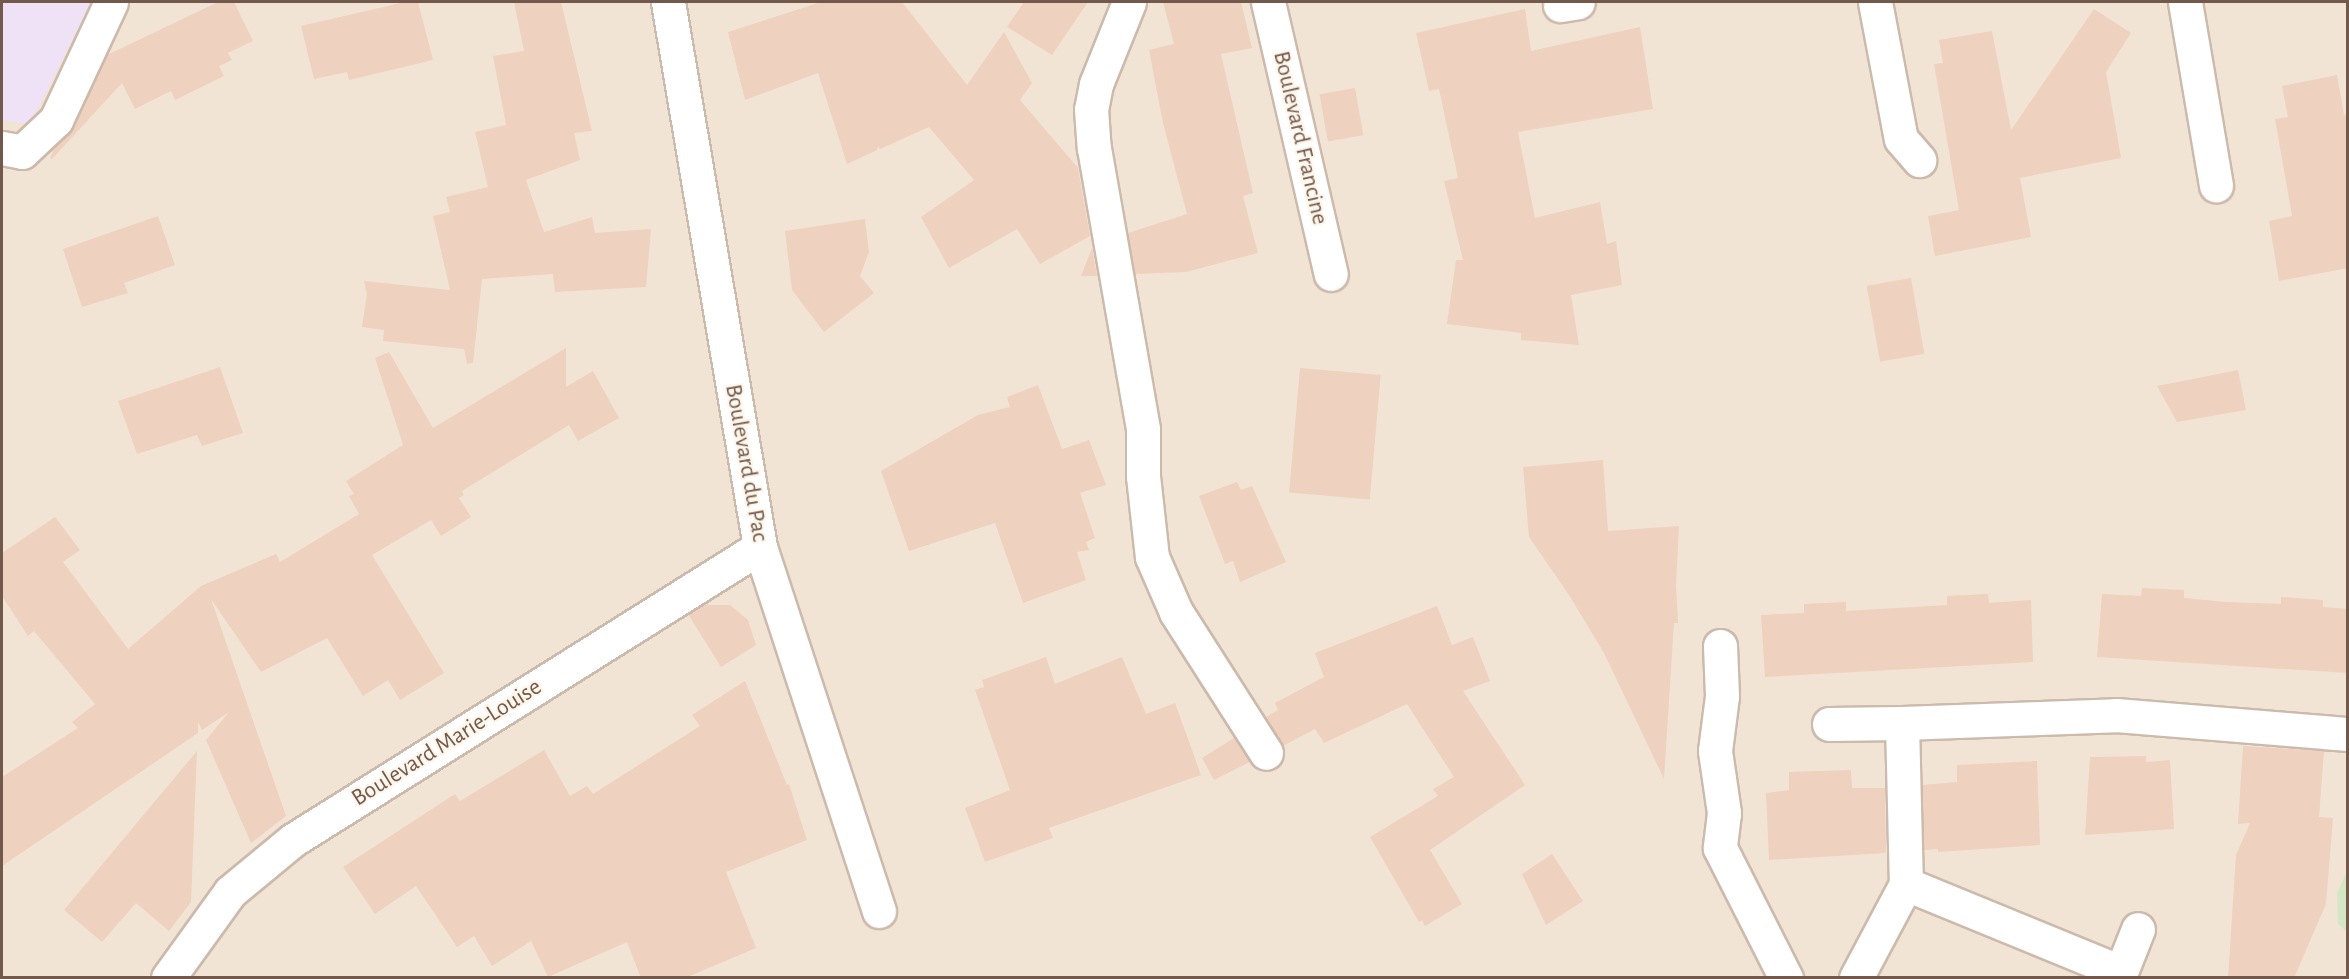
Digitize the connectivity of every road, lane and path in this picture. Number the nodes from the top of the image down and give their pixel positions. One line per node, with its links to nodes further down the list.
1 (111, 2): 7 (street)
2 (668, 2): 11 (street, Boulevard du Pac)
3 (1129, 2): 16 (street)
4 (1268, 2): 10 (street, Boulevard Francine)
5 (1875, 2): 8 (street)
6 (2185, 2): 9 (street)
7 (2, 148)
8 (1919, 160)
9 (2216, 184)
10 (1330, 274)
11 (760, 547): 18 (street, Boulevard du Pac); 20 (street, Boulevard Marie-Louise)
12 (1719, 646): 21 (street)
13 (1902, 723): 14 (street); 15 (street); 17 (street)
14 (1829, 724)
15 (2348, 734)
16 (1266, 753)
17 (1906, 884): 19 (street); 22 (street)
18 (879, 911)
19 (2138, 929)
20 (168, 978)
21 (1786, 978)
22 (1856, 978)

